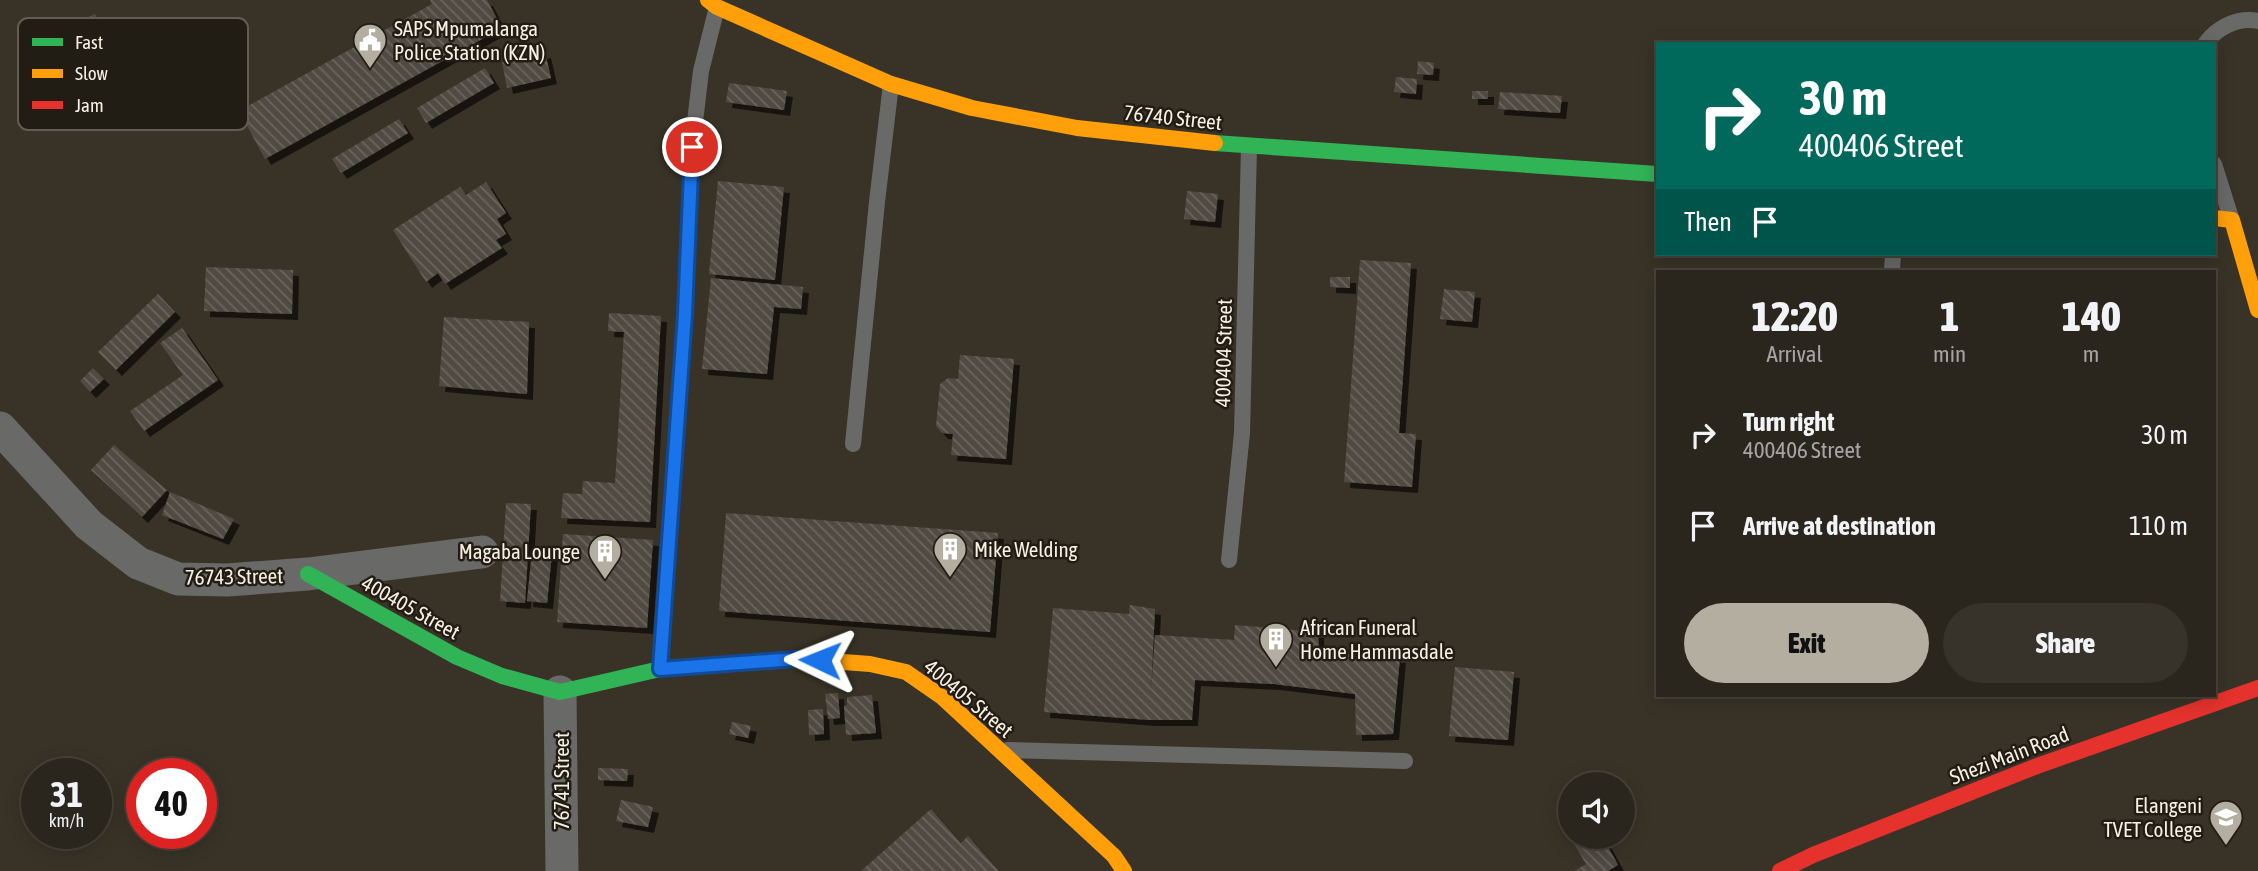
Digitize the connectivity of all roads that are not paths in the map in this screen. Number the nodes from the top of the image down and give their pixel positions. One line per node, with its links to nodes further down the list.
1 (712, 4): 4 (street, 76740 Street); 16 (lane)
2 (2258, 21): 3 (lane)
3 (2206, 42)
4 (891, 83): 5 (street, 76740 Street); 12 (lane)
5 (1249, 147): 7 (street, 76740 Street); 14 (lane, 400404 Street)
6 (2216, 170): 9 (lane)
7 (1656, 174)
8 (2216, 218): 9 (street)
9 (2232, 220): 10 (street)
10 (2258, 310)
11 (0, 428): 15 (street, 76743 Street)
12 (853, 444)
13 (482, 552): 15 (street, 76743 Street)
14 (1229, 560)
15 (308, 574): 18 (street, 400405 Street)
16 (660, 669): 18 (street, 400405 Street); 19 (street, 400405 Street)
17 (2258, 688): 23 (street, Shezi Main Road)
18 (561, 692): 21 (street, 76741 Street)
19 (999, 750): 20 (lane); 22 (street, 400405 Street)
20 (1405, 761)
21 (562, 871)
22 (1124, 871)
23 (1780, 871)

